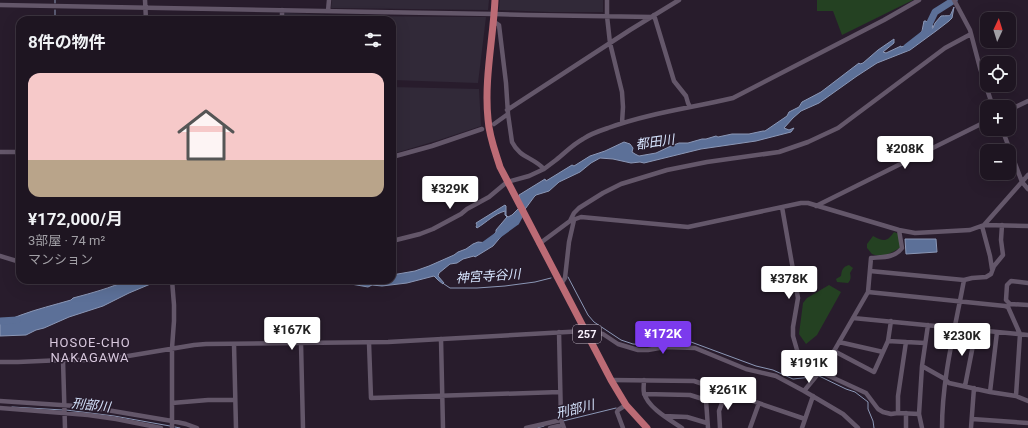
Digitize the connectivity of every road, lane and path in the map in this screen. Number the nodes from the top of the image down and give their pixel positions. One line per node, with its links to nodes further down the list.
1 (145, 0): 9 (street)
2 (328, 0): 11 (street)
3 (495, 0): 16 (highway, 257)
4 (608, 0): 14 (street)
5 (679, 0): 15 (street)
6 (919, 0): 21 (street)
7 (954, 0): 17 (street)
8 (0, 5): 9 (street)
9 (145, 8): 10 (street); 12 (street)
10 (282, 10): 11 (street); 13 (street)
11 (328, 11): 16 (street)
12 (146, 16)
13 (282, 16)
14 (607, 16): 15 (street); 16 (street); 18 (street)
15 (653, 16): 18 (street); 21 (street)
16 (494, 17): 23 (street); 35 (highway, 257)
17 (970, 32): 19 (street); 39 (street)
18 (610, 43): 23 (street); 24 (street)
19 (991, 100)
20 (1028, 101): 22 (street)
21 (690, 106): 24 (street)
22 (1016, 107)
23 (507, 112): 25 (street); 32 (street)
24 (622, 123): 32 (street)
25 (494, 124)
26 (980, 124): 37 (street)
27 (482, 129): 31 (street)
28 (1005, 136): 34 (street)
29 (0, 152): 30 (street)
30 (16, 152)
31 (396, 155)
32 (544, 169): 35 (street)
33 (1028, 175): 34 (street)
34 (1022, 182): 36 (street); 40 (street)
35 (508, 184): 44 (street); 45 (highway, 257)
36 (1028, 188)
37 (816, 206): 38 (street); 43 (street)
38 (782, 207): 39 (street); 81 (street)
39 (572, 221): 45 (street); 53 (street)
40 (983, 225): 41 (street); 43 (street); 48 (street)
41 (1002, 225): 42 (street); 48 (street)
42 (1028, 226)
43 (899, 230): 49 (street)
44 (396, 240)
45 (540, 244): 53 (highway, 257)
46 (0, 256): 47 (street)
47 (16, 261)
48 (992, 270): 50 (street)
49 (870, 271): 50 (street); 54 (street)
50 (964, 280): 55 (street)
51 (1028, 283): 56 (street)
52 (172, 284): 75 (street)
53 (561, 284): 62 (highway, 257)
54 (868, 292): 55 (street); 57 (street)
55 (960, 302): 60 (street); 65 (street)
56 (1028, 305)
57 (853, 318): 58 (street); 69 (street)
58 (891, 321): 59 (street); 68 (street)
59 (928, 325): 60 (street); 73 (street)
60 (955, 328): 61 (street); 82 (street)
61 (976, 330): 64 (street); 85 (street)
62 (585, 331): 63 (street); 83 (highway, 257); 87 (street)
63 (559, 332): 67 (street); 88 (street)
64 (997, 332): 65 (street); 90 (street)
65 (1020, 334): 66 (street); 94 (street)
66 (1028, 335)
67 (441, 339): 72 (street); 92 (street)
68 (888, 341): 70 (street); 77 (street)
69 (839, 342): 76 (street); 77 (street)
70 (906, 342): 73 (street); 104 (street)
71 (301, 343): 72 (street); 74 (street); 119 (street)
72 (369, 343): 92 (street)
73 (925, 343): 80 (street)
74 (234, 344): 75 (street); 95 (street)
75 (172, 348): 78 (street); 98 (street)
76 (834, 351): 77 (street); 81 (street)
77 (883, 352)
78 (63, 360): 79 (street); 101 (street)
79 (0, 362)
80 (922, 366): 82 (street); 106 (street)
81 (819, 372): 87 (street); 104 (street)
82 (946, 379): 85 (street); 132 (street)
83 (612, 380): 84 (street); 100 (highway, 257)
84 (644, 380): 89 (street); 91 (street)
85 (965, 386): 86 (street)
86 (974, 388): 90 (street); 109 (street)
87 (804, 391): 93 (street)
88 (560, 392): 92 (street); 111 (street)
89 (726, 392): 99 (street); 126 (street)
90 (990, 392): 94 (street)
91 (644, 394): 107 (street); 113 (street)
92 (442, 396): 120 (street)
93 (812, 396): 108 (street); 129 (street)
94 (1016, 396): 97 (street)
95 (235, 400): 98 (street); 118 (street)
96 (0, 401): 101 (street)
97 (1028, 401)
98 (172, 402): 110 (street)
99 (759, 403): 108 (street); 127 (street)
100 (626, 405): 123 (street); 124 (highway, 257)
101 (64, 406): 103 (street); 110 (street)
102 (0, 408): 103 (street)
103 (65, 413): 114 (street); 115 (street)
104 (898, 413): 105 (street)
105 (906, 413): 106 (street); 130 (street)
106 (919, 414): 131 (street)
107 (664, 416): 113 (street); 125 (street)
108 (805, 419): 128 (street)
109 (972, 419): 112 (street); 133 (street)
110 (172, 421): 116 (street); 117 (street)
111 (562, 423): 121 (street); 122 (street)
112 (1028, 423)
113 (708, 426)
114 (65, 428)
115 (161, 428)
116 (172, 428)
117 (197, 428)
118 (236, 428)
119 (303, 428)
120 (443, 428)
121 (526, 428)
122 (550, 428)
123 (623, 428)
124 (647, 428)
125 (682, 428)
126 (720, 428)
127 (750, 428)
128 (802, 428)
129 (858, 428)
130 (906, 428)
131 (922, 428)
132 (942, 428)
133 (971, 428)

